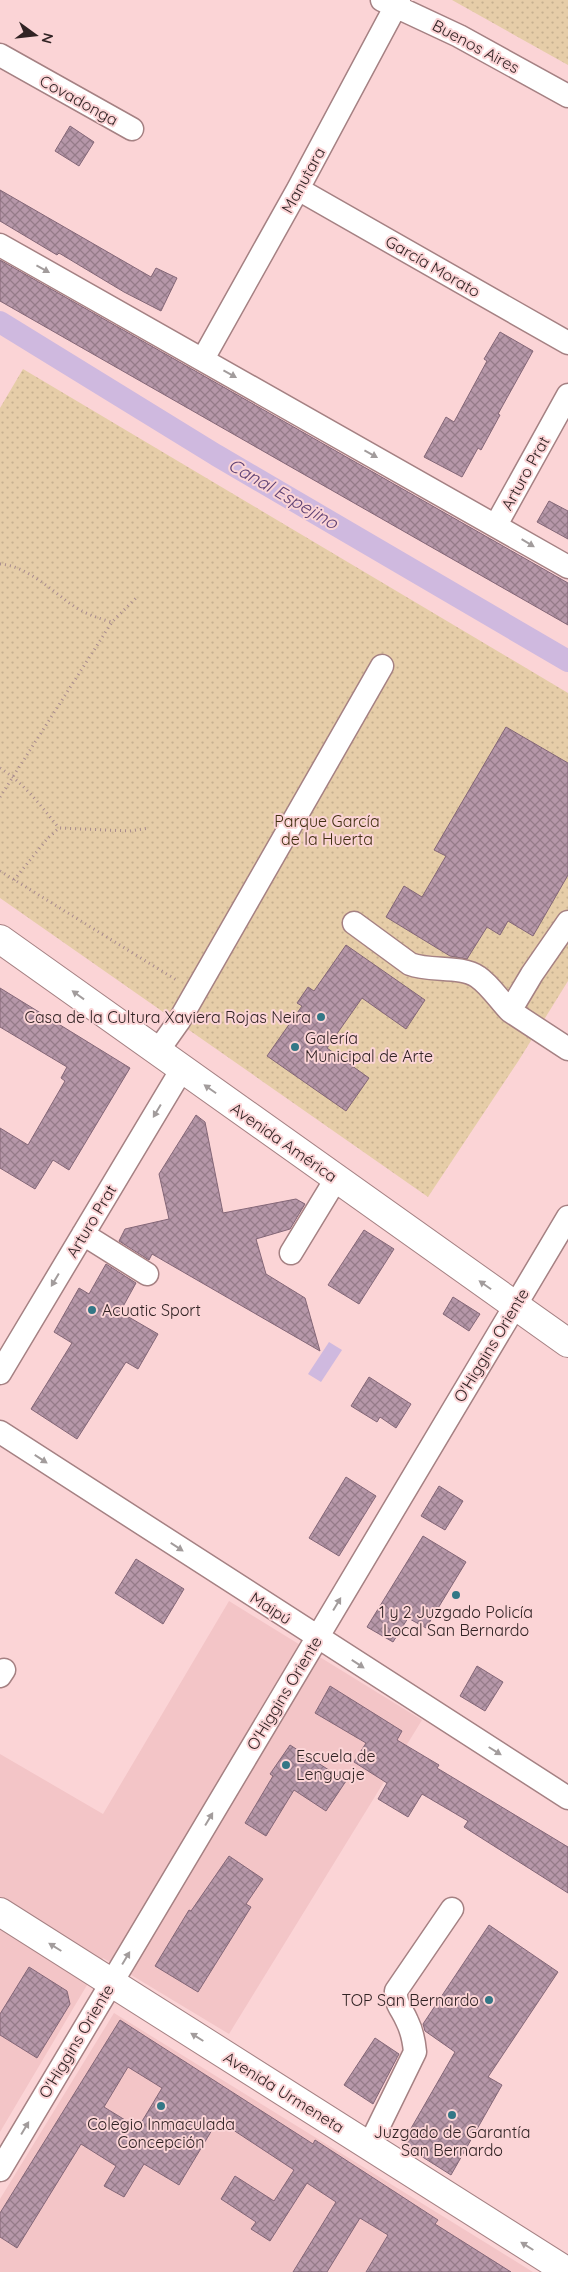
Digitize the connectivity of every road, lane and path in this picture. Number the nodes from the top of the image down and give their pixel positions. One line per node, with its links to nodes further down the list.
1 (392, 2): 3 (street, Buenos Aires); 5 (street, Manutara)
2 (0, 55): 4 (street, Covadonga)
3 (568, 96)
4 (132, 130)
5 (298, 189): 7 (street, García Morato); 8 (street, Manutara)
6 (0, 245): 8 (street, one-way to 8)
7 (568, 343)
8 (203, 359): 10 (street, one-way to 10)
9 (568, 395): 10 (street, Arturo Prat)
10 (496, 525): 12 (street, one-way to 12)
11 (0, 564): 14 (path)
12 (568, 567)
13 (138, 596): 14 (path)
14 (112, 622): 17 (path)
15 (382, 666): 26 (street)
16 (0, 768): 17 (path)
17 (13, 776): 18 (path); 19 (path)
18 (0, 797)
19 (59, 828): 20 (path); 22 (path)
20 (149, 828)
21 (0, 871): 22 (path)
22 (14, 880): 26 (path)
23 (568, 922): 27 (street)
24 (354, 923): 27 (street)
25 (0, 940): 29 (main road, Avenida América, one-way to 25)
26 (196, 992): 29 (street)
27 (510, 1012): 28 (street)
28 (568, 1049)
29 (157, 1052): 30 (main road, Avenida América)
30 (182, 1069): 31 (main road, Avenida América, one-way to 30); 33 (street, Arturo Prat, one-way to 33)
31 (336, 1179): 34 (street); 36 (main road, Avenida América, one-way to 31)
32 (568, 1217): 36 (street, O'Higgins Oriente)
33 (83, 1234): 35 (street); 38 (street, Arturo Prat, one-way to 38)
34 (291, 1253)
35 (147, 1274)
36 (514, 1306): 37 (main road, Avenida América); 40 (street, O'Higgins Oriente, one-way to 36)
37 (568, 1344)
38 (0, 1373)
39 (0, 1432): 40 (street, Maipú, one-way to 40)
40 (317, 1637): 41 (street, Maipú, one-way to 41); 44 (street, O'Higgins Oriente, one-way to 40)
41 (568, 1798)
42 (452, 1909): 45 (street)
43 (0, 1912): 44 (main road, Avenida Urmeneta, one-way to 43)
44 (111, 1982): 45 (main road, Avenida Urmeneta, one-way to 44); 46 (street, O'Higgins Oriente, one-way to 44)
45 (369, 2146): 47 (main road, Avenida Urmeneta, one-way to 45)
46 (0, 2170)
47 (568, 2272)

